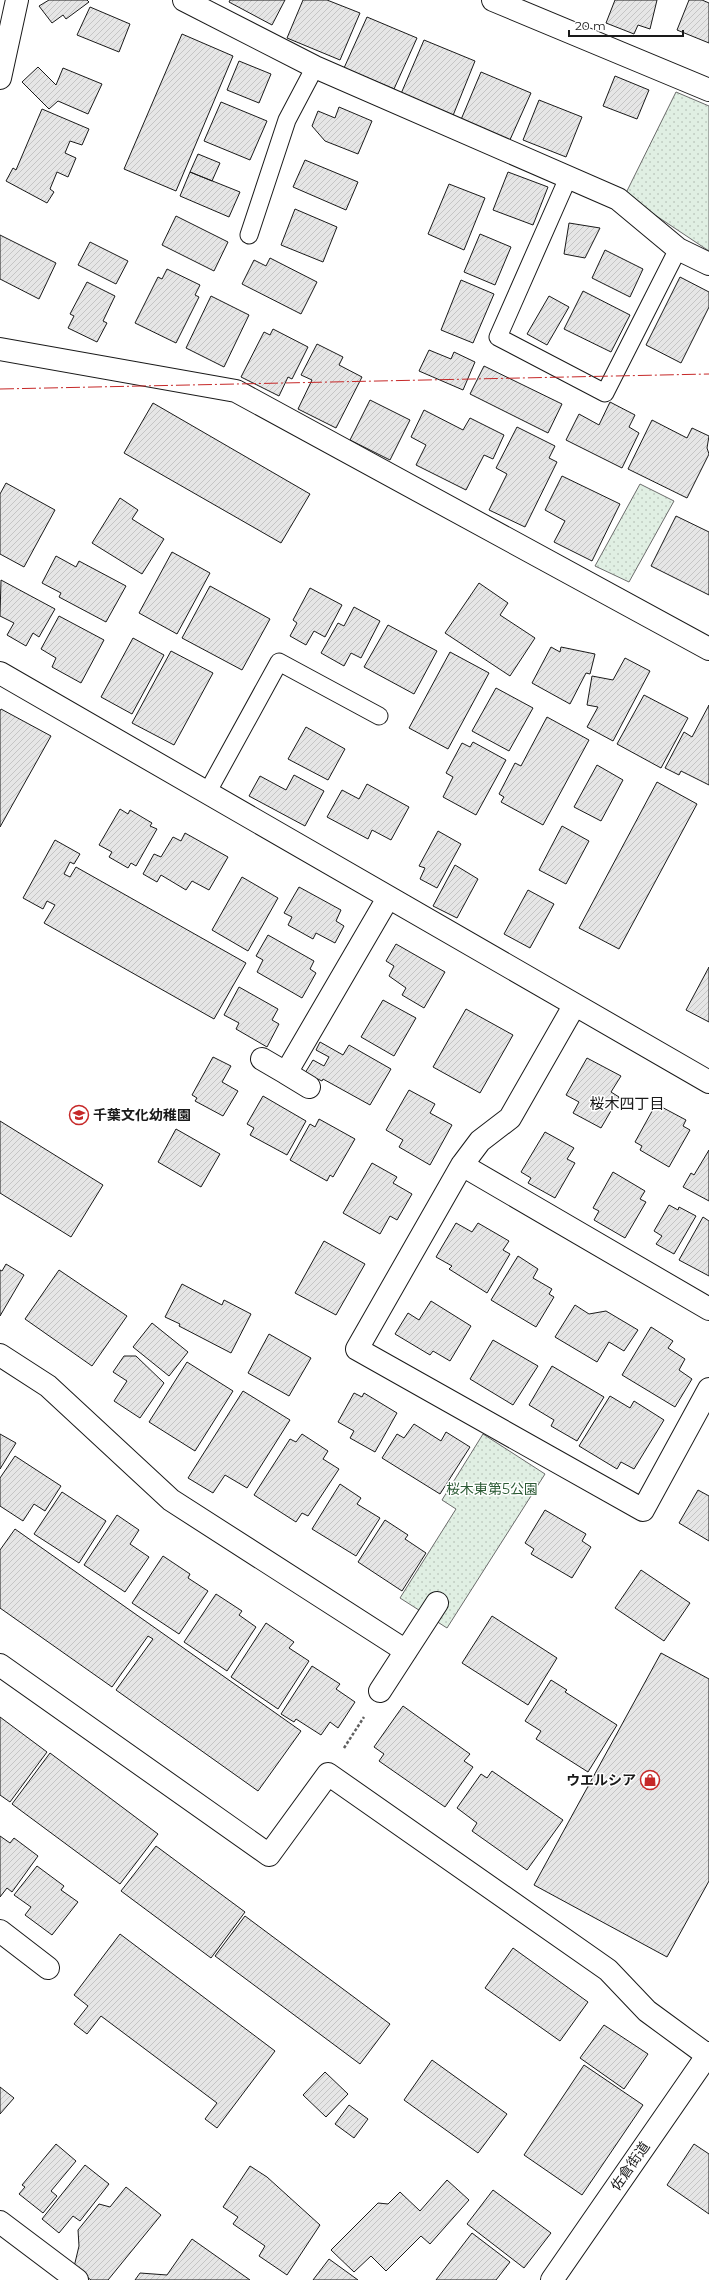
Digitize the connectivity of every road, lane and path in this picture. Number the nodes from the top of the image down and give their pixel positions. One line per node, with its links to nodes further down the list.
1 (17, 0): 5 (main road)
2 (184, 0): 4 (main road)
3 (493, 0): 6 (main road)
4 (315, 66): 7 (main road); 8 (lane)
5 (0, 78)
6 (709, 90)
7 (568, 178): 9 (main road); 9 (lane)
8 (250, 234)
9 (678, 248): 10 (main road)
10 (709, 264)
11 (0, 349): 12 (main road)
12 (709, 649)
13 (0, 673): 15 (main road)
14 (379, 716): 15 (lane)
15 (206, 793): 16 (main road)
16 (388, 898): 17 (main road); 19 (main road)
17 (574, 1006): 20 (main road); 22 (main road)
18 (262, 1059): 19 (main road)
19 (286, 1073): 21 (main road)
20 (709, 1082)
21 (309, 1087)
22 (462, 1165): 23 (main road); 25 (main road)
23 (709, 1309)
24 (0, 1355): 27 (main road)
25 (709, 1389)
26 (437, 1603): 27 (main road)
27 (406, 1651): 29 (main road)
28 (0, 1665): 30 (main road)
29 (380, 1691): 30 (path)
30 (328, 1774): 33 (main road)
31 (0, 1931): 32 (main road)
32 (48, 1968)
33 (708, 2054): 36 (main road, 佐倉街道)
34 (0, 2222): 35 (main road)
35 (77, 2280)
36 (552, 2280)

